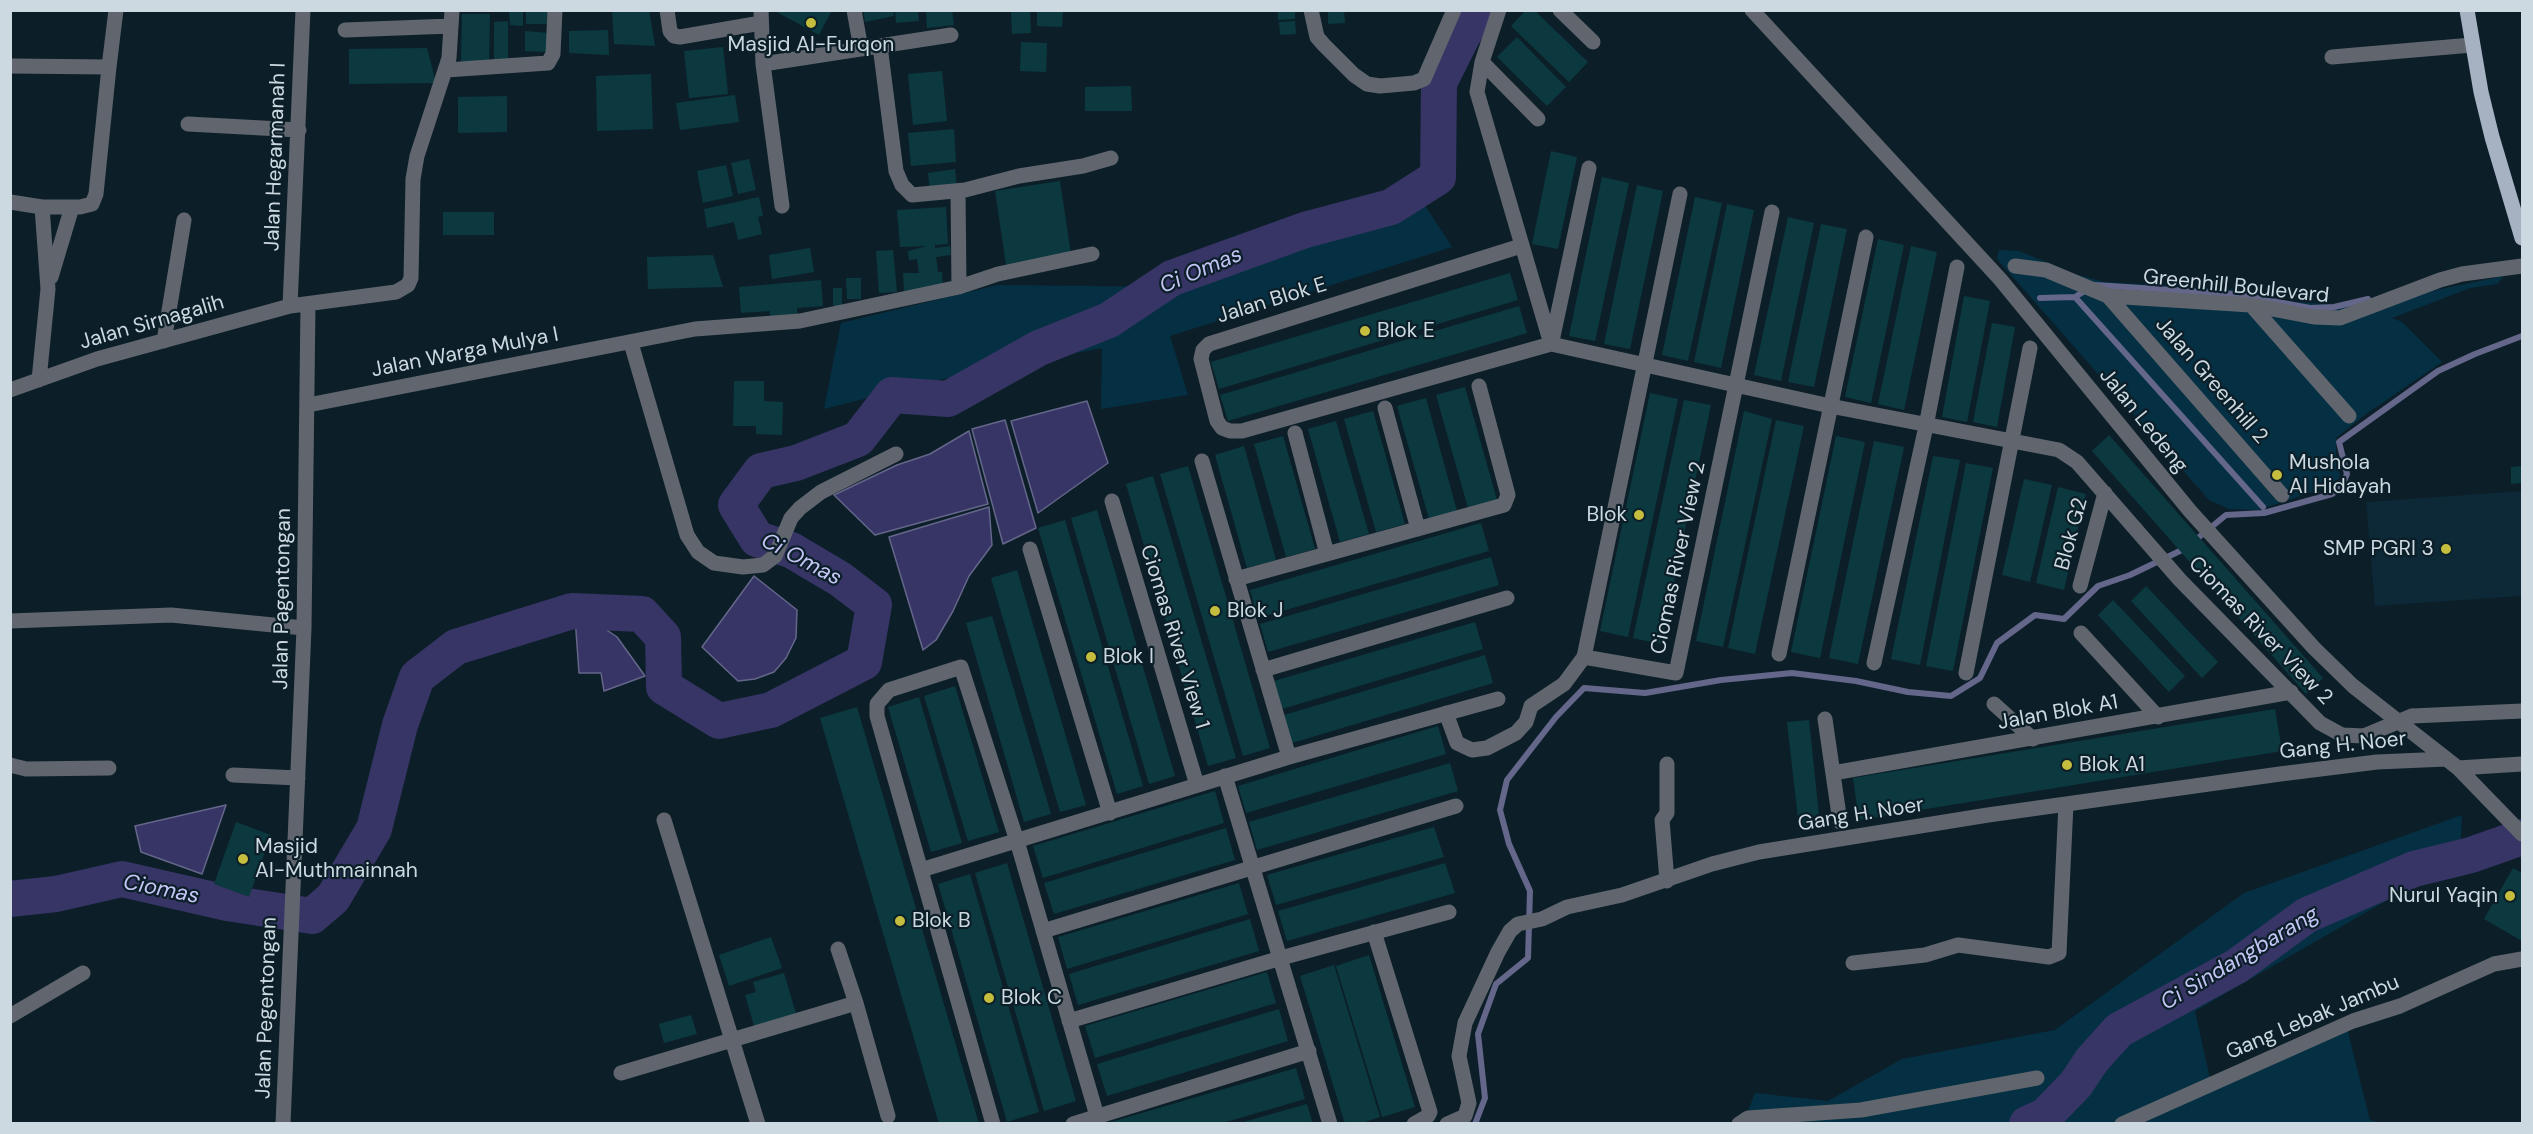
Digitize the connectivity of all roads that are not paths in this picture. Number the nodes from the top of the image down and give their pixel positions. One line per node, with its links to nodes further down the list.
1 (116, 10): 25 (street)
2 (303, 10): 29 (street, Jalan Hegarmanah I)
3 (452, 10): 14 (street)
4 (555, 10): 26 (street)
5 (667, 10): 13 (street)
6 (854, 10): 20 (street)
7 (1311, 10): 8 (street)
8 (1454, 10)
9 (1499, 10): 22 (street)
10 (1560, 10): 17 (street)
11 (1752, 10): 97 (street, Jalan Ledeng)
12 (2467, 10): 18 (main road)
13 (761, 17): 23 (street)
14 (451, 26): 15 (street); 26 (street)
15 (345, 30)
16 (951, 35): 19 (street)
17 (1593, 42)
18 (2472, 45): 21 (street); 41 (main road)
19 (880, 46): 20 (street); 32 (street)
20 (861, 49): 23 (street)
21 (2332, 57)
22 (1482, 62): 27 (street); 42 (street)
23 (763, 64): 35 (street)
24 (10, 66): 25 (street)
25 (109, 67): 37 (street)
26 (446, 70): 50 (street, Jalan Sirnagalih)
27 (1538, 119)
28 (188, 124): 29 (street)
29 (299, 130): 52 (street, Jalan Hegarmanah I)
30 (1111, 158): 32 (street)
31 (1589, 168): 55 (street)
32 (958, 191): 47 (street)
33 (1680, 194): 57 (street)
34 (10, 202): 36 (street)
35 (782, 206)
36 (42, 207): 37 (street); 48 (street)
37 (72, 207): 48 (street)
38 (1772, 212): 60 (street, Ciomas River View 2)
39 (184, 220): 53 (street)
40 (1866, 237): 63 (street)
41 (2523, 238)
42 (1521, 246): 55 (street); 55 (street, Jalan Blok E)
43 (1092, 254): 47 (street, Jalan Warga Mulya I)
44 (2014, 266): 49 (street, Greenhill Boulevard)
45 (2523, 266): 51 (street, Greenhill Boulevard)
46 (1957, 267): 66 (street)
47 (959, 287): 54 (street, Jalan Warga Mulya I)
48 (48, 288): 58 (street)
49 (2103, 295): 51 (street, Greenhill Boulevard); 72 (street, Jalan Greenhill 2)
50 (308, 305): 52 (street, Jalan Sirnagalih); 62 (street, Jalan Pagentongan)
51 (2251, 305): 65 (street)
52 (290, 306): 53 (street, Jalan Sirnagalih)
53 (164, 341): 58 (street, Jalan Sirnagalih)
54 (631, 343): 62 (street, Jalan Warga Mulya I); 69 (street)
55 (1551, 344): 57 (street, Ciomas River View 2)
56 (2030, 348): 68 (street)
57 (1644, 366): 60 (street, Ciomas River View 2); 84 (street)
58 (39, 380): 61 (street, Jalan Sirnagalih)
59 (1479, 386): 74 (street)
60 (1737, 386): 63 (street, Ciomas River View 2); 84 (street, Ciomas River View 2)
61 (10, 390)
62 (308, 405): 81 (street, Jalan Pagentongan)
63 (1830, 406): 66 (street, Ciomas River View 2); 83 (street)
64 (1385, 408): 74 (street)
65 (2349, 416)
66 (1926, 426): 68 (street, Ciomas River View 2); 85 (street)
67 (1295, 433): 76 (street)
68 (2013, 442): 71 (street, Ciomas River View 2); 87 (street)
69 (896, 454)
70 (1202, 461): 77 (street)
71 (2104, 493): 78 (street, Blok G2); 88 (street, Ciomas River View 2)
72 (2282, 495)
73 (1112, 501): 106 (street, Ciomas River View 1)
74 (1418, 529): 76 (street)
75 (1030, 549): 109 (street)
76 (1327, 554): 77 (street)
77 (1236, 579): 86 (street)
78 (2080, 586)
79 (1507, 598): 86 (street)
80 (10, 621): 81 (street)
81 (304, 628): 105 (street, Jalan Pagentongan)
82 (2081, 633): 93 (street)
83 (1779, 654)
84 (1584, 657): 92 (street)
85 (1874, 663)
86 (1263, 670): 96 (street)
87 (1966, 673)
88 (2291, 692): 91 (street, Ciomas River View 2, bridge); 93 (street, Jalan Blok A1)
89 (1498, 699): 92 (street)
90 (1994, 704): 95 (street)
91 (2523, 711)
92 (1446, 713): 96 (street)
93 (2158, 717): 95 (street, Jalan Blok A1)
94 (1825, 718): 102 (street)
95 (2033, 739): 102 (street, Jalan Blok A1)
96 (1289, 757): 104 (street)
97 (2452, 763): 98 (street, Gang H. Noer); 107 (street, Gang H. Noer); 112 (street, Jalan Ledeng)
98 (2523, 764)
99 (10, 765): 101 (street)
100 (1667, 765): 116 (street)
101 (109, 768)
102 (1833, 773): 111 (street)
103 (233, 775): 105 (street)
104 (1225, 776): 106 (street); 114 (street)
105 (298, 778): 117 (street, Jalan Pagentongan)
106 (1197, 785): 109 (street)
107 (2066, 804): 116 (street, Gang H. Noer); 124 (street)
108 (1456, 806): 114 (street)
109 (1110, 813): 113 (street)
110 (664, 820): 129 (street)
111 (1840, 822)
112 (2523, 834)
113 (1017, 841): 115 (street); 115 (street); 119 (street)
114 (1253, 866): 119 (street); 122 (street)
115 (921, 870): 137 (street)
116 (1668, 881): 141 (street, Gang H. Noer)
117 (293, 895): 135 (street, Jalan Pegentongan)
118 (1449, 912): 120 (street)
119 (1043, 931): 128 (street)
120 (1374, 932): 122 (street); 140 (street)
121 (838, 949): 126 (street)
122 (1281, 958): 128 (street); 130 (street)
123 (2523, 959): 143 (street, Gang Lebak Jambu)
124 (1853, 963)
125 (83, 973): 127 (street)
126 (856, 1003): 129 (street); 133 (street)
127 (10, 1016)
128 (1069, 1022): 134 (street)
129 (732, 1039): 131 (street); 136 (street)
130 (1308, 1052): 134 (street); 139 (street)
131 (621, 1072)
132 (2037, 1078): 142 (street)
133 (888, 1116)
134 (1097, 1116): 138 (street)
135 (283, 1124)
136 (758, 1124)
137 (993, 1124)
138 (1073, 1124)
139 (1330, 1124)
140 (1414, 1124)
141 (1447, 1124)
142 (1739, 1124)
143 (2122, 1124)

